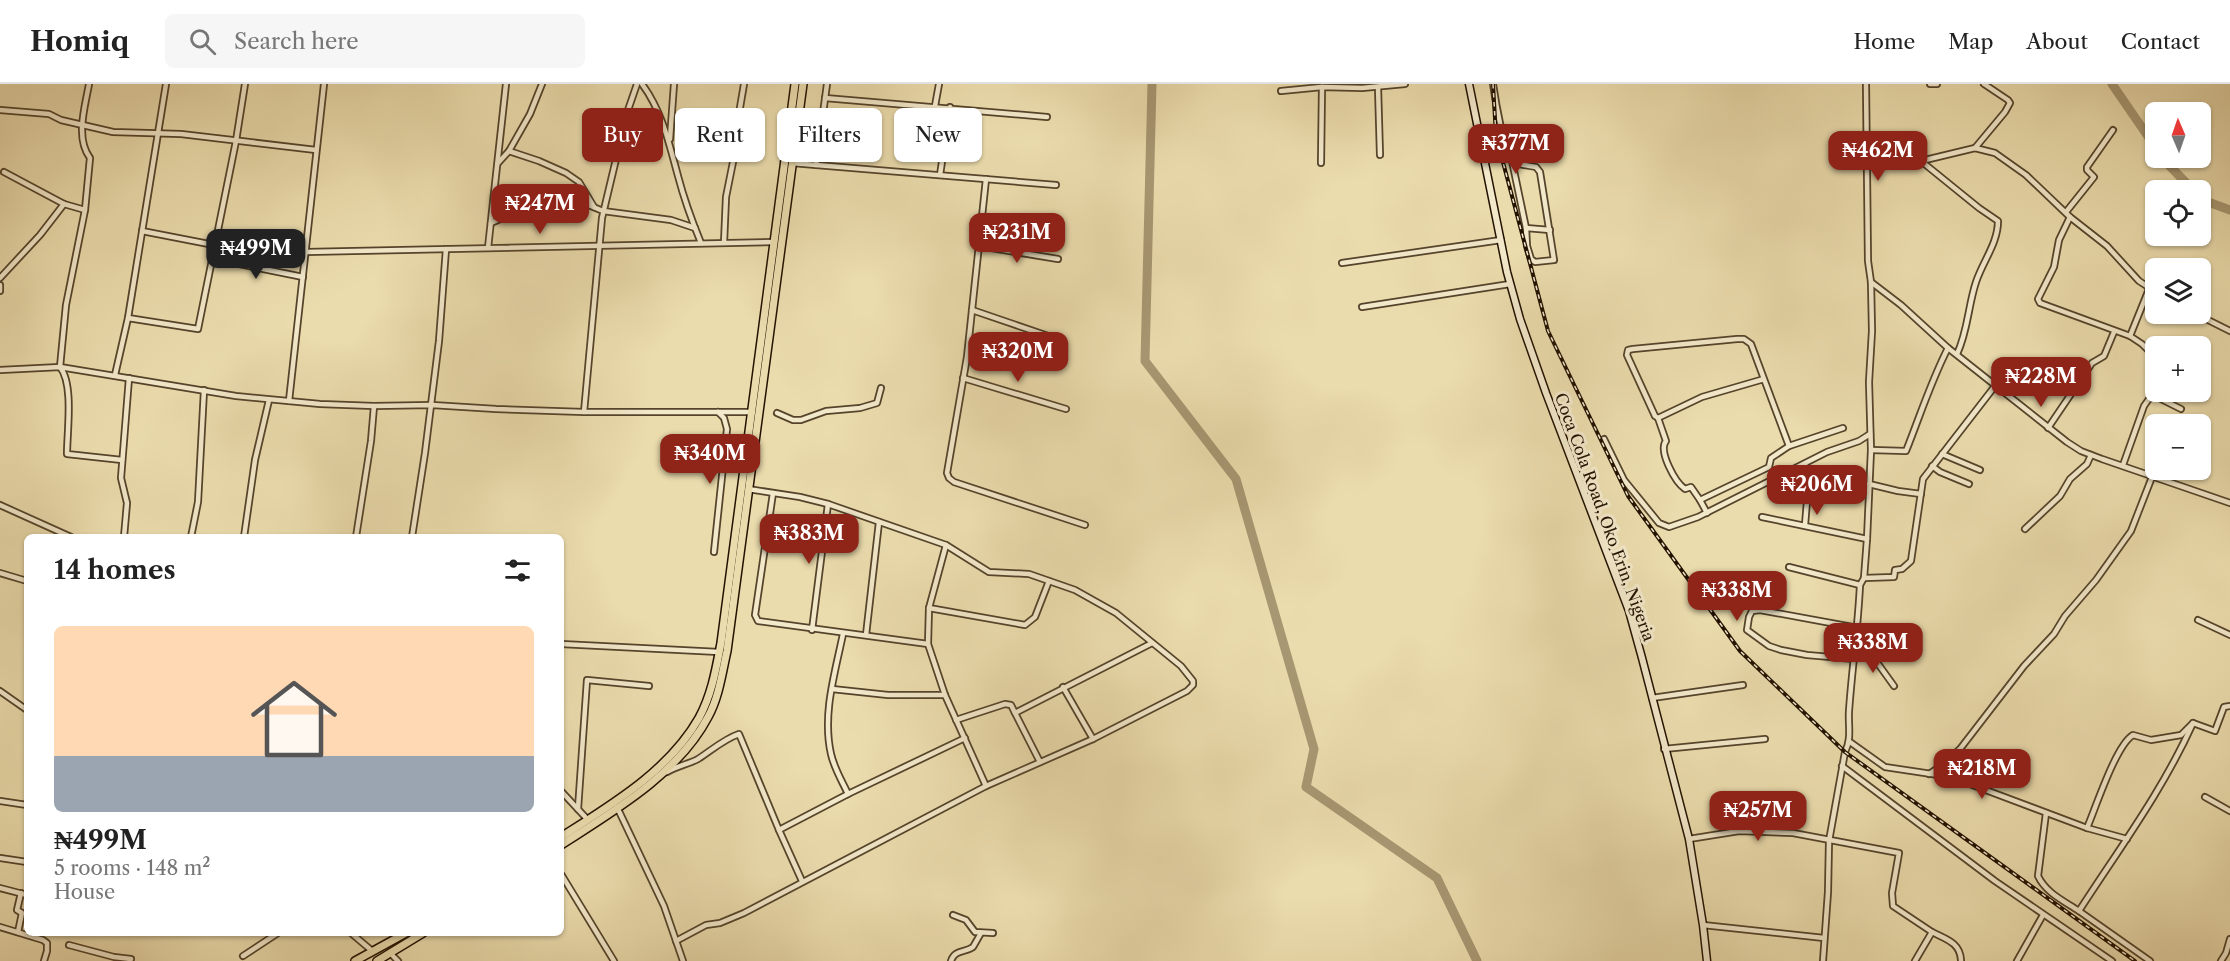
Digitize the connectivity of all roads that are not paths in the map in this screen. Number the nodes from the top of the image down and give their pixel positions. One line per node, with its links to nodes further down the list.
1 (89, 84): 29 (street)
2 (166, 84): 31 (street)
3 (245, 84): 32 (street)
4 (324, 84): 35 (street)
5 (506, 84): 41 (street)
6 (542, 84): 36 (street)
7 (639, 84): 33 (street); 52 (street)
8 (674, 84): 33 (street)
9 (744, 84): 63 (street)
10 (795, 84): 61 (main road)
11 (802, 84): 42 (main road)
12 (827, 84): 24 (street)
13 (939, 84): 25 (street)
14 (1405, 84): 22 (street)
15 (1469, 84): 60 (street, Coca Cola Road, Oko Erin, Nigeria)
16 (1493, 84): 38 (street)
17 (1866, 84): 40 (street)
18 (1930, 84): 19 (street)
19 (1937, 84)
20 (1984, 84): 34 (street)
21 (1322, 87): 22 (street); 23 (street); 43 (street)
22 (1378, 87): 37 (street)
23 (1281, 91)
24 (825, 98): 25 (street); 44 (street)
25 (935, 106): 26 (street)
26 (950, 107): 28 (street); 46 (street)
27 (0, 110): 29 (street)
28 (1047, 117)
29 (82, 124): 31 (street); 51 (street)
30 (2113, 130): 53 (street)
31 (159, 134): 32 (street); 59 (street)
32 (236, 141): 35 (street); 65 (street)
33 (670, 142): 56 (street)
34 (1975, 148): 39 (street); 53 (street)
35 (316, 150): 69 (street)
36 (509, 152): 41 (street); 50 (street)
37 (1380, 154)
38 (1510, 158): 57 (street); 58 (street)
39 (1921, 161): 40 (street); 91 (street)
40 (1866, 162): 75 (street)
41 (498, 163): 55 (street)
42 (792, 163): 44 (street); 111 (main road)
43 (1321, 164)
44 (816, 165): 46 (street)
45 (4, 172): 49 (street)
46 (940, 175): 47 (street)
47 (986, 179): 48 (street); 66 (street)
48 (1056, 185)
49 (64, 204): 51 (street); 74 (street)
50 (594, 207): 52 (street); 55 (street)
51 (85, 210): 92 (street)
52 (603, 211): 56 (street); 64 (street)
53 (2066, 212): 54 (street)
54 (2070, 217): 78 (street); 86 (street)
55 (491, 223): 67 (street)
56 (695, 228): 62 (street)
57 (1526, 228): 58 (street); 58 (street)
58 (1550, 230)
59 (142, 231): 65 (street); 83 (street)
60 (1501, 240): 72 (street); 76 (street, Coca Cola Road, Oko Erin, Nigeria)
61 (775, 242): 63 (street); 111 (main road)
62 (700, 243): 63 (street); 64 (street)
63 (724, 243)
64 (599, 244): 67 (street); 109 (street)
65 (214, 245): 70 (street)
66 (979, 246): 71 (street); 82 (street)
67 (488, 248): 68 (street)
68 (446, 249): 69 (street); 105 (street)
69 (306, 252): 73 (street)
70 (213, 259): 73 (street); 83 (street)
71 (1058, 259)
72 (1342, 263)
73 (303, 277): 102 (street)
74 (0, 278)
75 (1871, 282): 90 (street); 116 (street)
76 (1510, 284): 81 (street); 179 (street, Coca Cola Road, Oko Erin, Nigeria)
77 (0, 285): 79 (street)
78 (2145, 286)
79 (0, 291)
80 (2145, 299): 87 (street)
81 (1362, 307)
82 (972, 310): 88 (street); 96 (street)
83 (128, 318): 94 (street)
84 (2211, 322): 85 (street)
85 (2230, 331)
86 (2114, 332): 87 (street); 115 (street)
87 (2130, 336): 89 (street)
88 (1054, 338)
89 (2145, 347)
90 (1948, 348): 91 (street); 119 (street)
91 (1957, 354): 98 (street)
92 (60, 368): 93 (street); 94 (street); 122 (street)
93 (0, 370)
94 (115, 375): 95 (street)
95 (129, 378): 100 (street); 122 (street)
96 (963, 378): 107 (street); 142 (street)
97 (1764, 379): 113 (street); 113 (street); 118 (street)
98 (1995, 386): 115 (street); 120 (street)
99 (881, 388): 112 (street)
100 (204, 390): 101 (street); 147 (street)
101 (269, 400): 102 (street); 148 (street)
102 (289, 401): 106 (street)
103 (2147, 402): 124 (street)
104 (2169, 402): 108 (street)
105 (432, 405): 106 (street); 109 (street); 150 (street)
106 (374, 406): 149 (street)
107 (1066, 409)
108 (2181, 410)
109 (584, 412): 110 (street)
110 (717, 412): 111 (street); 153 (street)
111 (756, 412): 132 (main road); 170 (main road)
112 (777, 413)
113 (1658, 418): 135 (street)
114 (1843, 428): 118 (street)
115 (2048, 428): 121 (street)
116 (1870, 434): 119 (street); 123 (street)
117 (1604, 439): 139 (street)
118 (1789, 446): 135 (street)
119 (1871, 450): 130 (street)
120 (1942, 454): 125 (street); 126 (street)
121 (2091, 455): 124 (street); 144 (street)
122 (122, 460): 146 (street)
123 (1805, 464): 139 (street); 143 (street)
124 (2123, 465): 127 (street)
125 (1932, 466): 131 (street); 134 (street)
126 (1980, 470)
127 (2145, 474)
128 (2151, 480): 191 (street)
129 (2161, 480): 136 (street)
130 (1869, 484): 134 (street); 151 (street)
131 (1969, 484)
132 (748, 489): 133 (street); 194 (main road)
133 (773, 493): 137 (street); 163 (street)
134 (1921, 494): 156 (street)
135 (1700, 500): 139 (street)
136 (2230, 502)
137 (828, 504): 141 (street); 163 (street)
138 (0, 505): 145 (street)
139 (1707, 513)
140 (1762, 517): 143 (street)
141 (879, 522): 152 (street); 165 (street)
142 (1085, 525)
143 (1805, 525): 151 (street)
144 (2025, 529)
145 (64, 534)
146 (124, 534)
147 (192, 534)
148 (244, 534)
149 (356, 534)
150 (412, 534)
151 (1867, 539): 156 (street)
152 (946, 545): 158 (street); 160 (street)
153 (714, 552)
154 (1789, 567): 159 (street)
155 (0, 573): 157 (street)
156 (1864, 578): 159 (street)
157 (24, 580)
158 (1049, 580): 160 (street); 169 (street)
159 (1860, 585): 162 (street)
160 (929, 608): 168 (street)
161 (2198, 620): 166 (street)
162 (1858, 628): 171 (street); 171 (street)
163 (812, 630): 164 (street)
164 (843, 634): 165 (street); 176 (street)
165 (866, 635): 168 (street)
166 (2230, 635)
167 (564, 644): 170 (street)
168 (928, 644): 178 (street)
169 (1152, 644): 175 (street); 186 (street)
170 (719, 652): 206 (main road)
171 (1855, 657): 174 (street); 188 (street)
172 (1743, 685): 179 (street)
173 (649, 686): 203 (street)
174 (1894, 686)
175 (1063, 687): 182 (street); 186 (street)
176 (832, 688): 178 (street); 198 (street)
177 (0, 691): 181 (street)
178 (945, 695): 183 (street)
179 (1652, 698): 189 (street, Coca Cola Road, Oko Erin, Nigeria)
180 (2230, 705): 184 (street)
181 (24, 708)
182 (1015, 713): 183 (street); 190 (street)
183 (956, 720): 185 (street)
184 (2193, 723): 207 (street); 211 (street)
185 (965, 738): 196 (street); 198 (street)
186 (1093, 739): 190 (street)
187 (1765, 739): 189 (street)
188 (1850, 742): 192 (street); 193 (street)
189 (1664, 749): 210 (street, Coca Cola Road, Oko Erin, Nigeria)
190 (1040, 762): 196 (street)
191 (1944, 765): 193 (street); 195 (street)
192 (1842, 766): 212 (street); 223 (street)
193 (1929, 774): 195 (street)
194 (662, 775): 202 (main road); 208 (street)
195 (1945, 776): 205 (street)
196 (986, 786): 217 (street)
197 (564, 794): 203 (street)
198 (848, 794): 208 (street)
199 (2205, 796): 204 (street)
200 (0, 801): 201 (street)
201 (24, 805)
202 (617, 807): 213 (main road); 238 (street)
203 (578, 809): 206 (street)
204 (2230, 811)
205 (2046, 813): 207 (street); 221 (street)
206 (588, 820): 209 (main road)
207 (2087, 828): 211 (street)
208 (778, 830): 217 (street)
209 (564, 835)
210 (1689, 839): 212 (street); 224 (street, Coca Cola Road, Oko Erin, Nigeria)
211 (2127, 839): 221 (street)
212 (1830, 841): 227 (street); 236 (street)
213 (564, 843)
214 (0, 858): 215 (street)
215 (24, 862)
216 (564, 879): 252 (street)
217 (802, 881): 238 (street)
218 (0, 888): 219 (street)
219 (21, 893): 220 (street); 226 (street)
220 (24, 894)
221 (2079, 911): 259 (street)
222 (952, 915): 228 (street)
223 (2043, 915): 247 (street); 258 (street)
224 (1703, 925): 236 (street); 255 (street, Coca Cola Road, Oko Erin, Nigeria)
225 (0, 927): 226 (street)
226 (18, 932): 230 (street)
227 (1932, 932): 246 (street); 257 (street)
228 (981, 933): 229 (street); 254 (street)
229 (993, 933)
230 (24, 934)
231 (34, 936): 248 (street)
232 (273, 936): 243 (street)
233 (355, 936): 240 (street)
234 (400, 936): 240 (main road)
235 (418, 936): 241 (main road)
236 (1824, 938): 256 (street)
237 (2230, 939): 242 (street)
238 (676, 941): 253 (street)
239 (69, 945): 244 (street)
240 (372, 950): 249 (main road)
241 (390, 953): 250 (main road); 251 (street)
242 (2228, 954): 260 (street)
243 (243, 956)
244 (113, 959): 245 (street)
245 (130, 959)
246 (1961, 960)
247 (2109, 960)
248 (44, 961)
249 (355, 961)
250 (377, 961)
251 (398, 961)
252 (614, 961)
253 (683, 961)
254 (951, 961)
255 (1707, 961)
256 (1823, 961)
257 (1915, 961)
258 (2017, 961)
259 (2151, 961)
260 (2221, 961)

